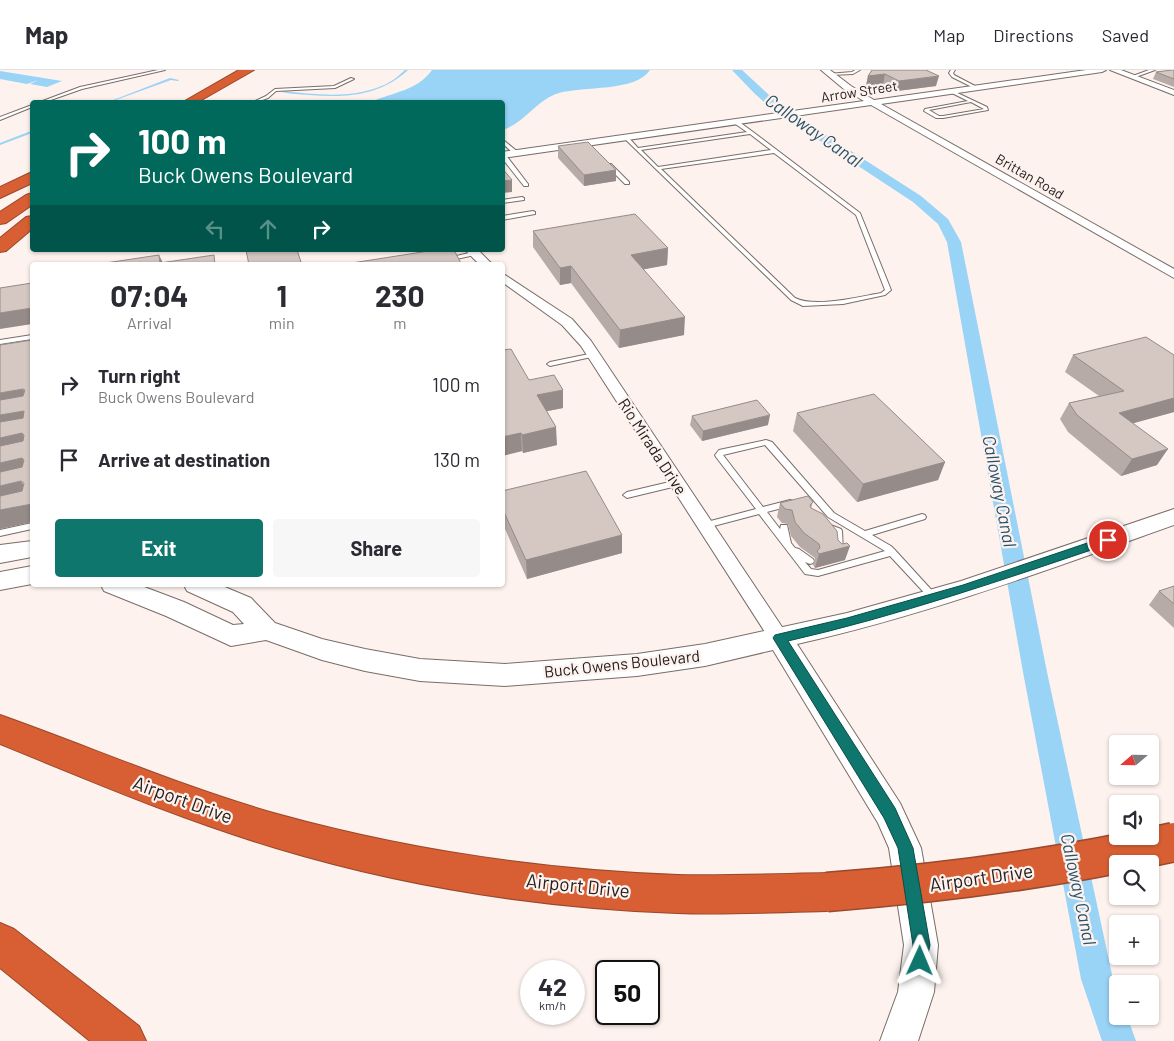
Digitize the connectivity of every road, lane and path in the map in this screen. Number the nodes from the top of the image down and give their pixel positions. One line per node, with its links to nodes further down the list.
1 (163, 70): 16 (lane)
2 (248, 70): 13 (highway)
3 (262, 70): 19 (highway)
4 (858, 70): 9 (lane)
5 (953, 70): 12 (lane)
6 (1102, 70): 12 (street, Arrow Street)
7 (1114, 70): 10 (street)
8 (1153, 70): 10 (lane)
9 (828, 72): 22 (street, Brittan Road)
10 (1132, 77): 15 (street)
11 (352, 79): 20 (lane)
12 (975, 87): 14 (street, Arrow Street)
13 (212, 89): 17 (highway); 18 (highway)
14 (951, 91): 21 (lane); 22 (street, Arrow Street)
15 (1174, 93)
16 (48, 100)
17 (187, 100)
18 (193, 100)
19 (209, 100)
20 (260, 100)
21 (972, 101): 21 (lane)
22 (873, 103): 25 (street, Arrow Street); 53 (street, Brittan Road)
23 (30, 107): 24 (lane)
24 (0, 119)
25 (736, 122): 26 (lane); 27 (street, Arrow Street)
26 (751, 133): 29 (lane); 30 (lane)
27 (626, 138): 29 (lane); 31 (street, Arrow Street)
28 (505, 143): 31 (lane)
29 (638, 149): 35 (lane)
30 (775, 151): 35 (lane); 35 (lane)
31 (516, 153): 32 (street, Arrow Street)
32 (505, 155)
33 (505, 158): 38 (lane)
34 (602, 158): 37 (lane)
35 (658, 168)
36 (30, 178): 39 (highway)
37 (627, 183)
38 (526, 185)
39 (0, 193)
40 (30, 199): 46 (highway)
41 (522, 199): 42 (lane)
42 (505, 202)
43 (30, 209): 48 (highway)
44 (533, 213): 45 (lane)
45 (505, 218)
46 (0, 219)
47 (30, 223): 49 (highway)
48 (0, 230)
49 (0, 247)
50 (472, 252): 51 (lane); 52 (street)
51 (438, 260)
52 (484, 262)
53 (1174, 274)
54 (505, 278): 57 (street, Rio Mirada Drive)
55 (30, 337): 56 (lane)
56 (0, 342)
57 (594, 355): 58 (lane); 59 (street, Rio Mirada Drive)
58 (550, 364)
59 (678, 483): 60 (lane); 66 (street, Rio Mirada Drive)
60 (627, 495)
61 (806, 499): 62 (lane); 62 (lane); 69 (lane)
62 (761, 511): 66 (lane); 73 (lane)
63 (922, 517): 72 (lane)
64 (1174, 517): 83 (main road, Buck Owens Boulevard)
65 (820, 523): 70 (lane)
66 (706, 525): 85 (street, Rio Mirada Drive)
67 (30, 526): 71 (lane)
68 (784, 527): 73 (lane)
69 (852, 527): 70 (lane); 72 (lane)
70 (838, 531): 76 (lane)
71 (0, 533)
72 (864, 534): 75 (lane)
73 (788, 546): 75 (lane); 78 (lane)
74 (30, 549): 77 (main road)
75 (892, 552): 83 (lane)
76 (839, 553)
77 (0, 554)
78 (810, 561)
79 (30, 575): 80 (main road)
80 (0, 581)
81 (118, 587): 84 (main road, Buck Owens Boulevard)
82 (201, 587): 84 (main road, Buck Owens Boulevard)
83 (934, 598): 85 (main road, Buck Owens Boulevard)
84 (266, 630): 85 (main road, Buck Owens Boulevard)
85 (779, 638): 92 (main road)
86 (0, 729): 87 (highway, Airport Drive, bridge)
87 (1174, 842)
88 (0, 943): 90 (highway)
89 (0, 962): 90 (highway)
90 (71, 1000): 91 (highway)
91 (124, 1041)
92 (899, 1041)

